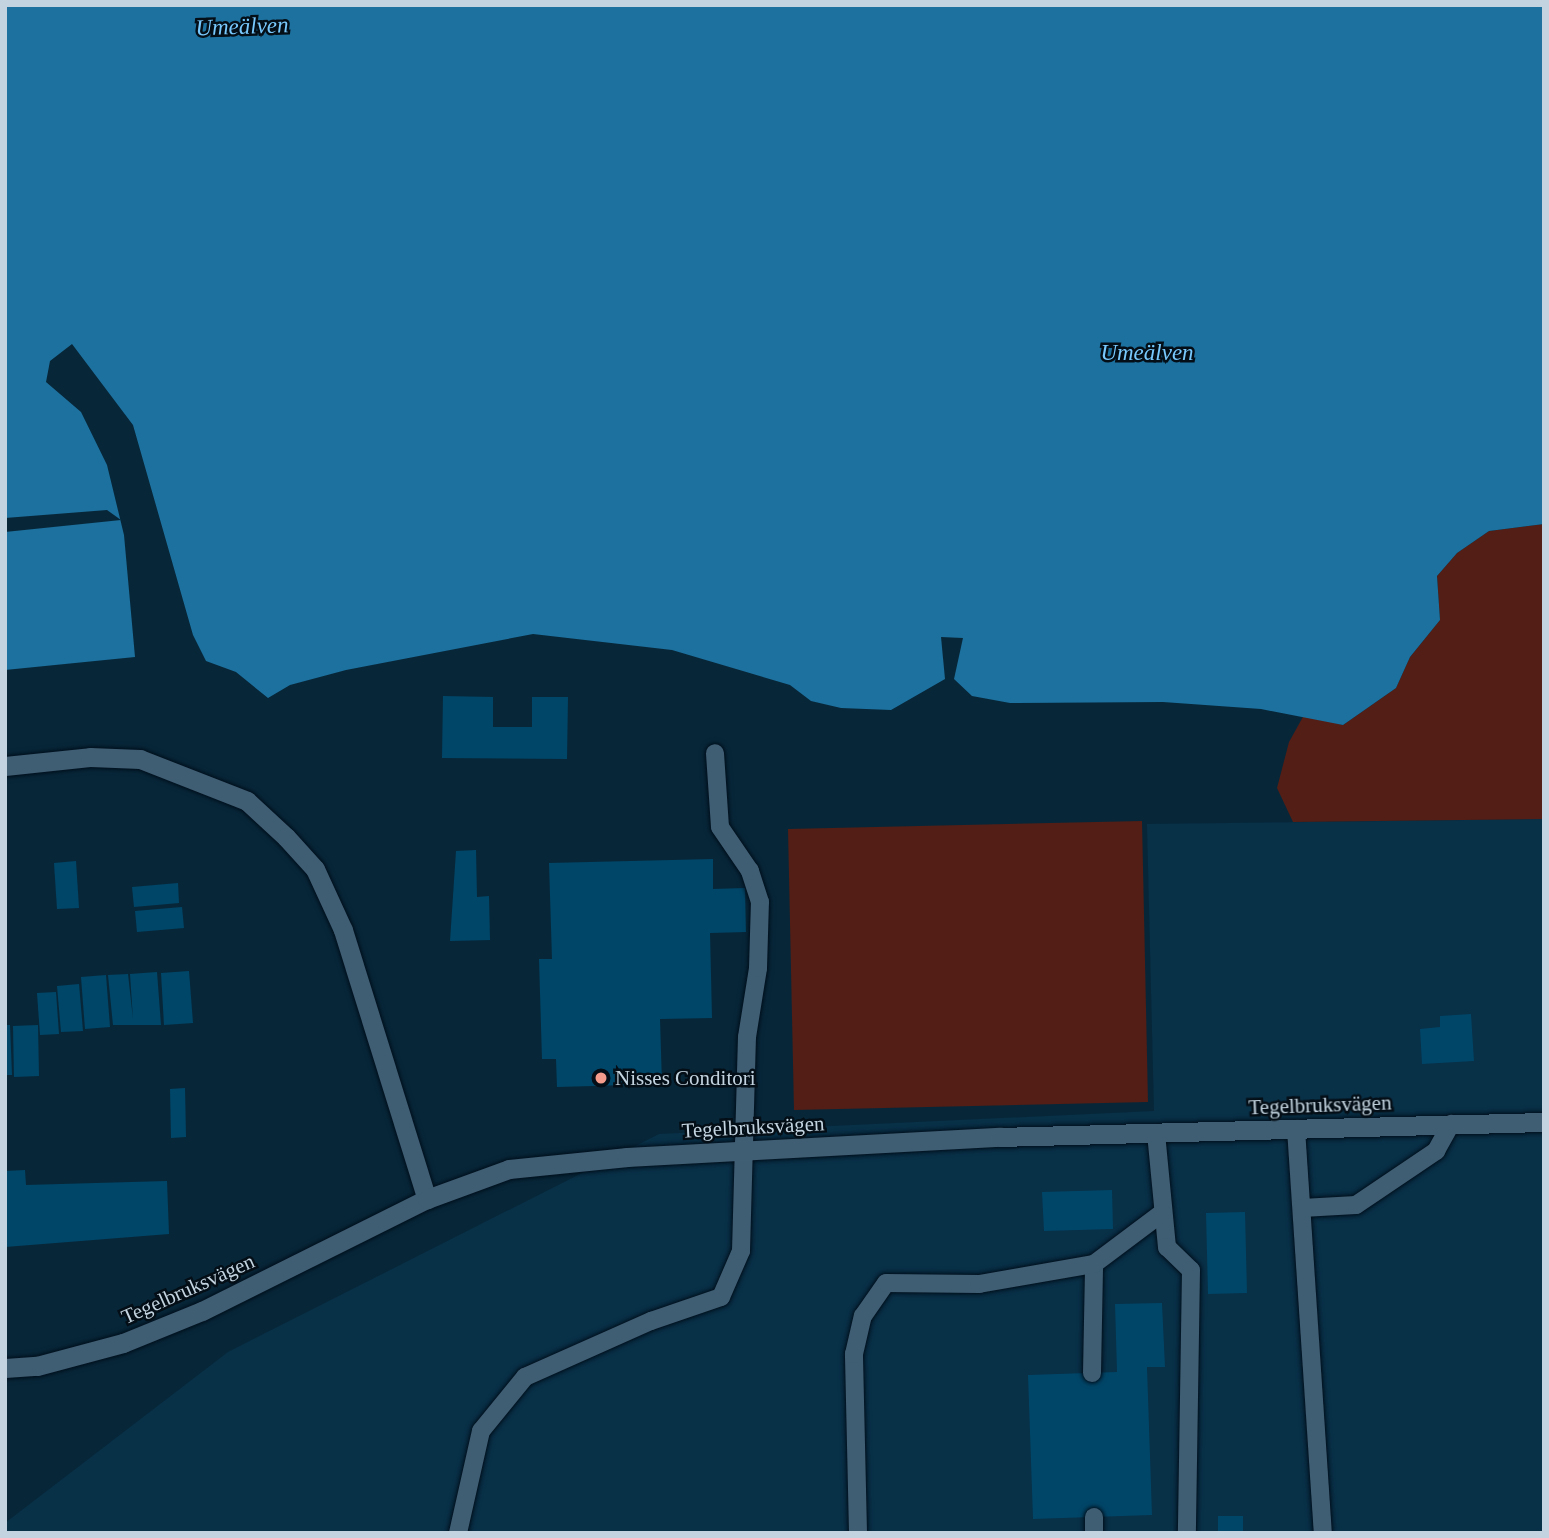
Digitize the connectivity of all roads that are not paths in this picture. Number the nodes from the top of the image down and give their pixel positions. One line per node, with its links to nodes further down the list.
1 (715, 753): 7 (lane)
2 (5, 766): 8 (street)
3 (1544, 1122): 4 (street, Tegelbruksvägen)
4 (1451, 1124): 5 (street, Tegelbruksvägen); 9 (lane)
5 (1296, 1129): 6 (street, Tegelbruksvägen); 9 (lane)
6 (1156, 1133): 7 (street, Tegelbruksvägen); 10 (lane)
7 (744, 1150): 8 (street, Tegelbruksvägen); 14 (lane)
8 (427, 1199): 12 (street, Tegelbruksvägen)
9 (1302, 1208): 17 (lane)
10 (1162, 1213): 11 (lane); 16 (lane)
11 (1094, 1264): 13 (lane); 15 (lane)
12 (5, 1368)
13 (1092, 1373)
14 (458, 1533)
15 (858, 1533)
16 (1187, 1533)
17 (1323, 1533)

